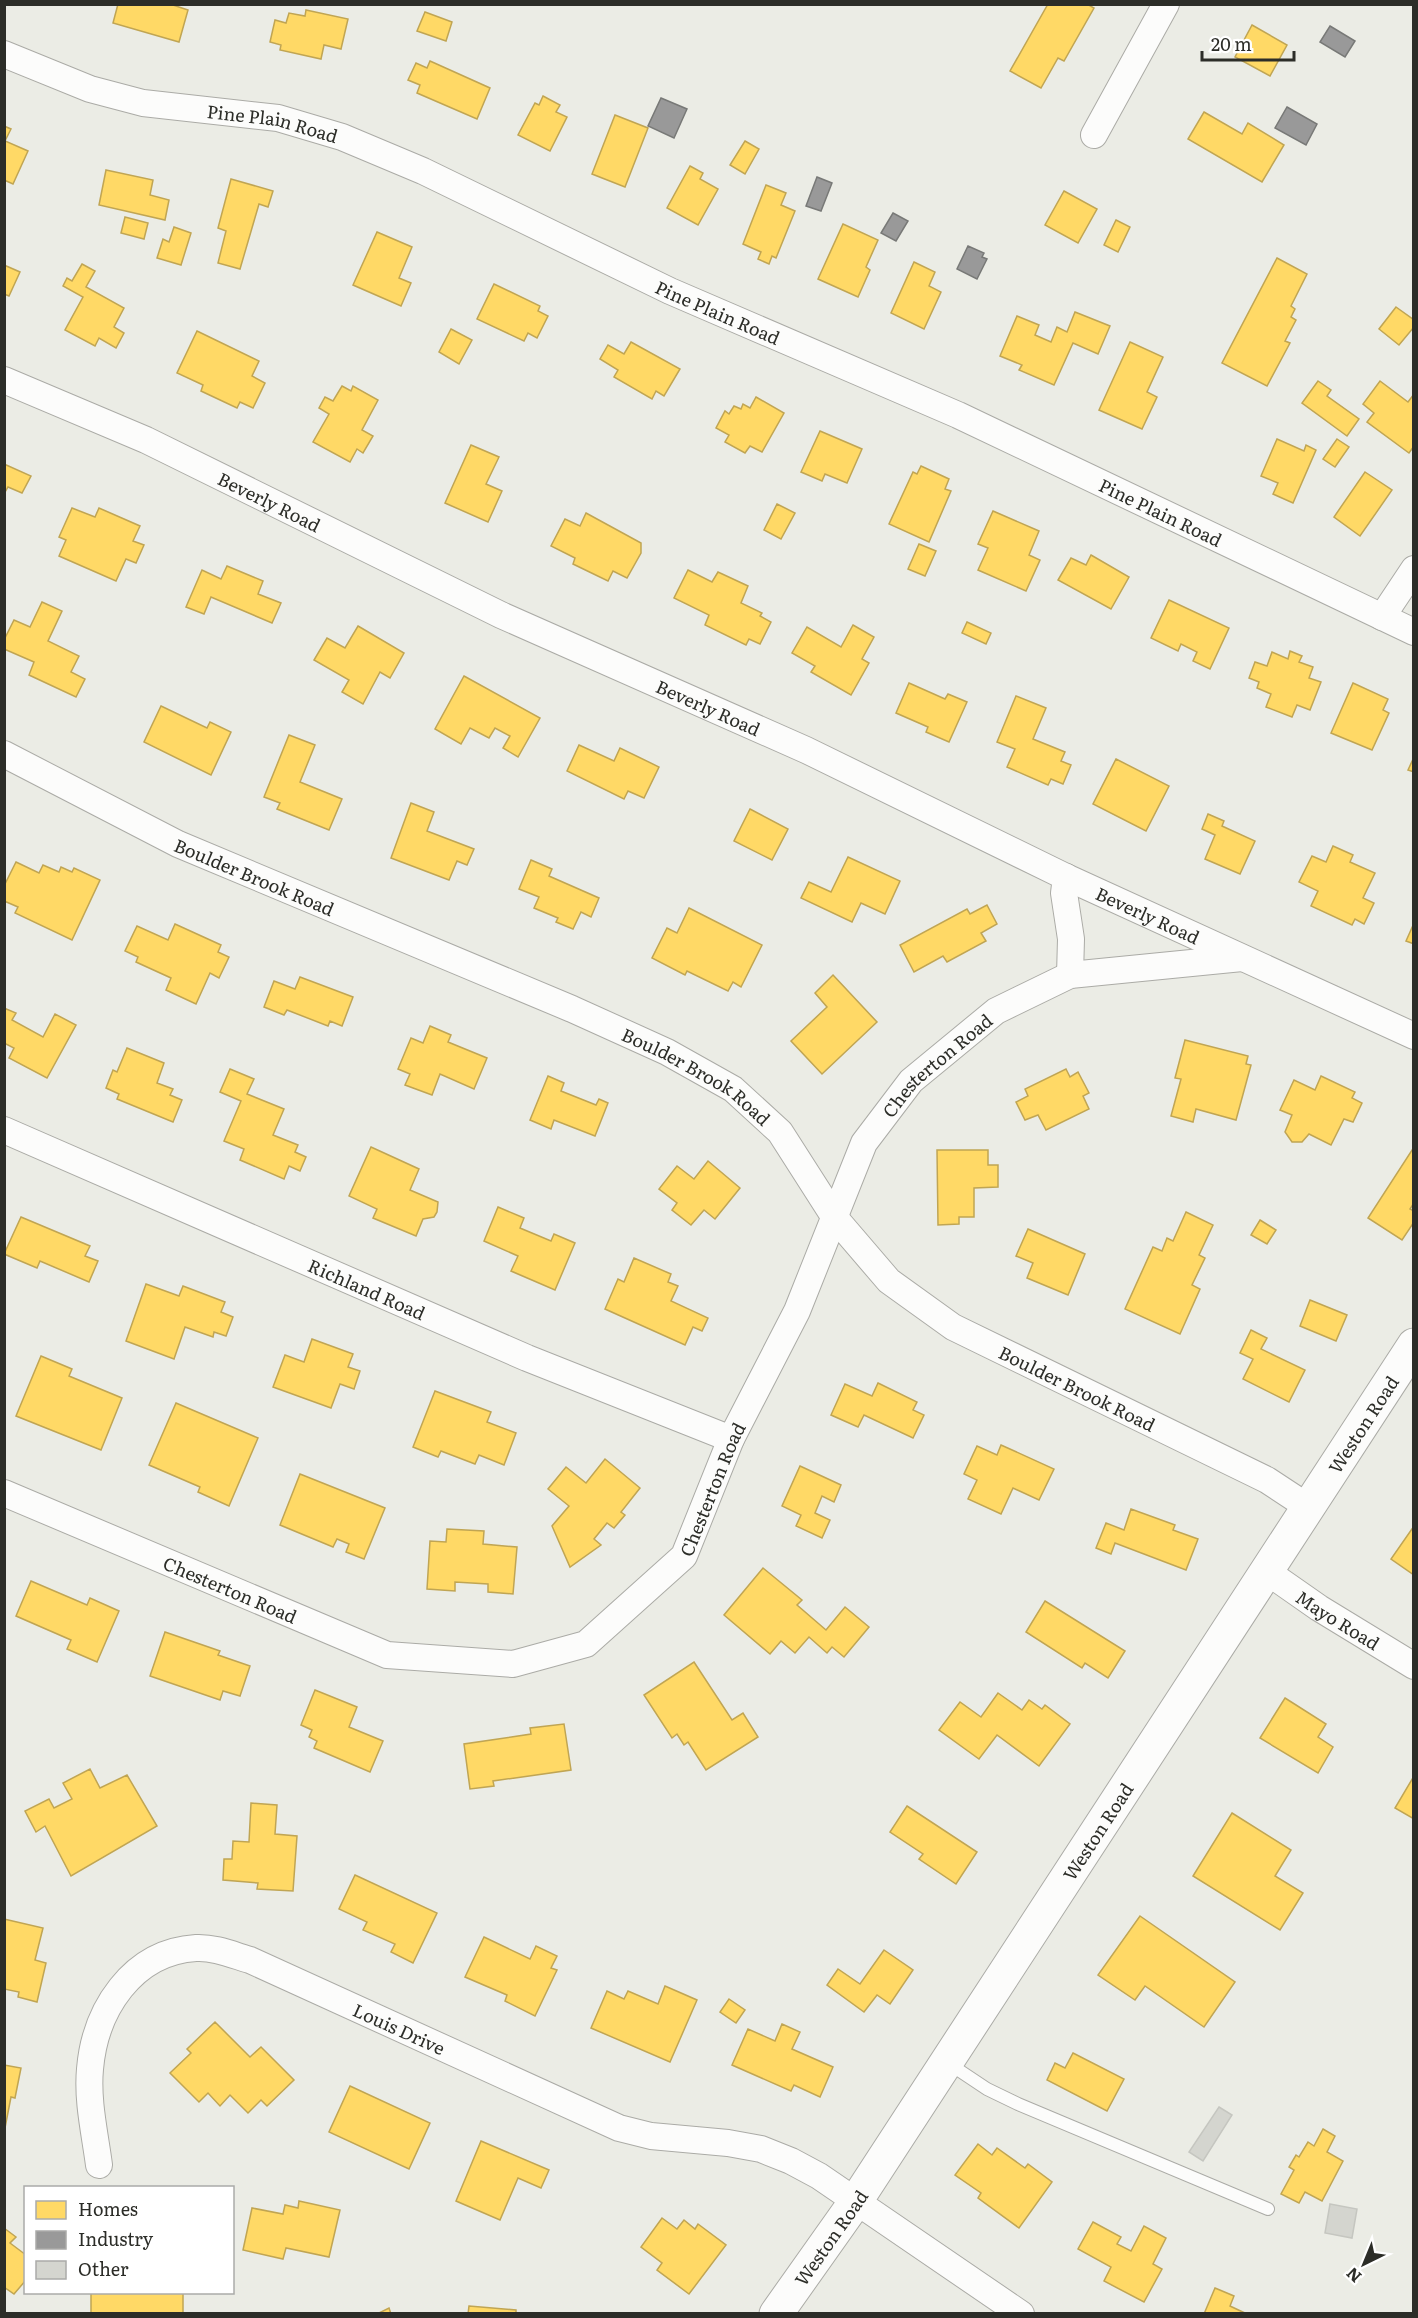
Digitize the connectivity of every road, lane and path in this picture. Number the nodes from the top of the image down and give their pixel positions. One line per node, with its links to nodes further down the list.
1 (1166, 4): 3 (street)
2 (4, 54): 6 (street, Pine Plain Road)
3 (1094, 135)
4 (4, 380): 9 (street, Beverly Road)
5 (1413, 569): 6 (street)
6 (1382, 617): 7 (street, Pine Plain Road)
7 (1413, 632)
8 (4, 754): 14 (street, Boulder Brook Road)
9 (1066, 877): 10 (street, Beverly Road); 11 (street)
10 (1242, 958): 11 (street, Chesterton Road); 12 (street, Beverly Road)
11 (1070, 975): 14 (street, Chesterton Road)
12 (1413, 1036)
13 (4, 1130): 16 (street, Richland Road)
14 (835, 1218): 16 (street, Chesterton Road); 18 (street, Boulder Brook Road)
15 (1413, 1345): 18 (main road, Weston Road)
16 (731, 1438): 17 (street, Chesterton Road)
17 (4, 1493)
18 (1308, 1507): 19 (main road, Weston Road)
19 (1266, 1571): 20 (street, Mayo Road); 21 (main road, Weston Road)
20 (1413, 1666)
21 (947, 2062): 23 (main road, Weston Road); 24 (lane)
22 (99, 2165): 23 (street, Louis Drive)
23 (856, 2201): 25 (main road, Weston Road); 26 (street, Louis Drive)
24 (1268, 2209)
25 (776, 2313)
26 (1021, 2313)

